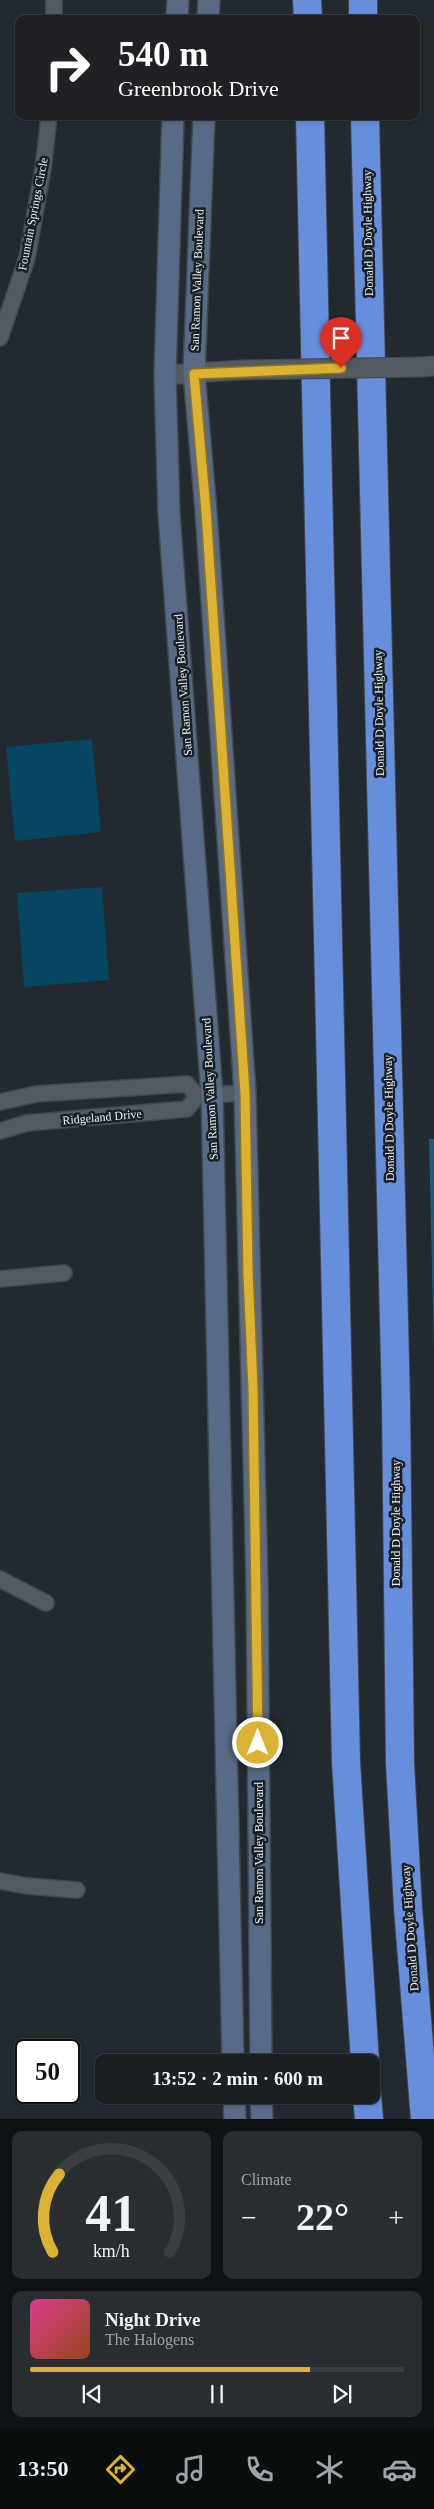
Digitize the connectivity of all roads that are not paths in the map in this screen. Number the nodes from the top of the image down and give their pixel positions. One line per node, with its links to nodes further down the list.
1 (54, 0): 6 (street)
2 (178, 0): 7 (main road)
3 (209, 0): 8 (main road)
4 (307, 0): 9 (highway)
5 (363, 0): 10 (highway)
6 (54, 15)
7 (177, 15)
8 (208, 15)
9 (308, 15)
10 (363, 15)
11 (49, 120): 16 (street, Fountain Springs Circle)
12 (173, 120): 19 (main road, San Ramon Valley Boulevard)
13 (204, 120): 18 (main road, San Ramon Valley Boulevard)
14 (310, 120): 32 (highway)
15 (365, 120): 39 (highway, Donald D Doyle Highway)
16 (0, 338)
17 (428, 367): 18 (street, bridge)
18 (194, 374): 19 (street); 20 (main road, San Ramon Valley Boulevard)
19 (165, 375): 21 (main road, San Ramon Valley Boulevard)
20 (245, 1093): 21 (street); 31 (main road, San Ramon Valley Boulevard)
21 (204, 1095): 22 (street); 23 (street, Ridgeland Drive); 30 (main road, San Ramon Valley Boulevard)
22 (0, 1102)
23 (0, 1131)
24 (64, 1273): 25 (street)
25 (0, 1279)
26 (0, 1579): 27 (street)
27 (46, 1603)
28 (0, 1881): 29 (street)
29 (77, 1890)
30 (233, 2054)
31 (261, 2054)
32 (364, 2054)
33 (234, 2104): 36 (main road)
34 (261, 2104): 37 (main road)
35 (368, 2104): 38 (highway)
36 (235, 2119)
37 (262, 2119)
38 (370, 2119)
39 (425, 2119)

